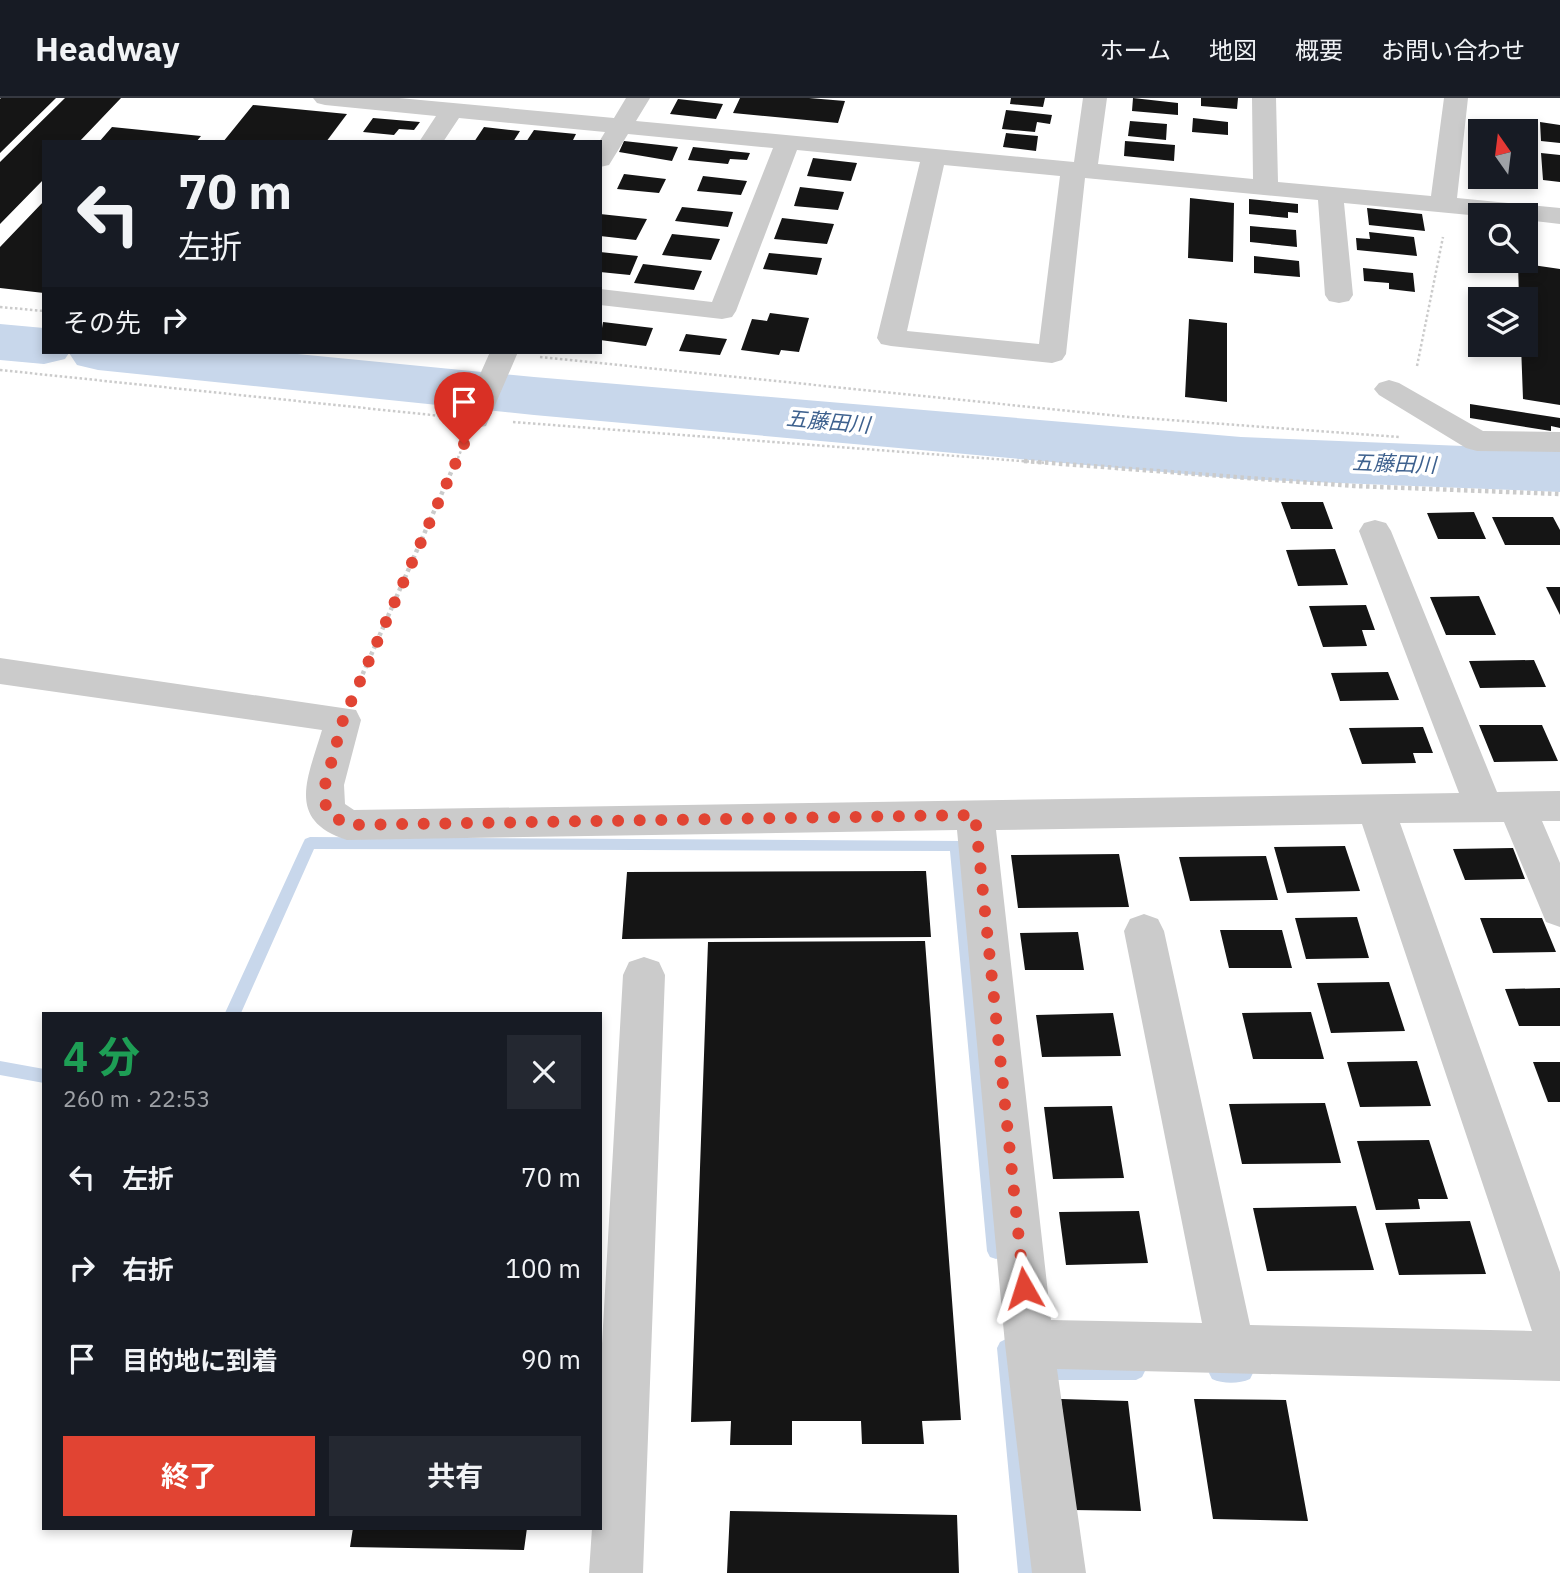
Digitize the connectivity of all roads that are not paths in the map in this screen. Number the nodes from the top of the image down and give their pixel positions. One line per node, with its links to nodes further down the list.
1 (324, 98): 7 (street)
2 (638, 98): 8 (street)
3 (1095, 98): 13 (street)
4 (1264, 98): 14 (street)
5 (1456, 98): 16 (street)
6 (527, 107): 7 (street); 8 (street)
7 (452, 110): 9 (street)
8 (623, 127): 10 (street); 11 (street)
9 (432, 140)
10 (788, 142): 12 (street); 19 (street)
11 (602, 156)
12 (934, 156): 13 (street); 13 (street)
13 (1079, 170): 14 (street)
14 (1266, 188): 15 (street)
15 (1330, 194): 16 (street); 18 (street)
16 (1443, 205): 17 (street)
17 (1560, 216)
18 (1339, 295)
19 (602, 298)
20 (502, 354): 22 (street)
21 (1399, 395): 23 (street)
22 (475, 419)
23 (1560, 442)
24 (1375, 531): 27 (street)
25 (0, 671): 29 (street)
26 (1560, 806): 27 (street)
27 (1501, 807): 28 (street); 30 (street)
28 (1377, 809): 29 (street); 33 (street)
29 (975, 815): 34 (street)
30 (1560, 910)
31 (1144, 932): 35 (street)
32 (644, 975): 37 (street)
33 (1560, 1341)
34 (1030, 1343): 35 (street); 38 (street)
35 (1231, 1348): 36 (street)
36 (1560, 1356)
37 (615, 1573)
38 (1059, 1573)

